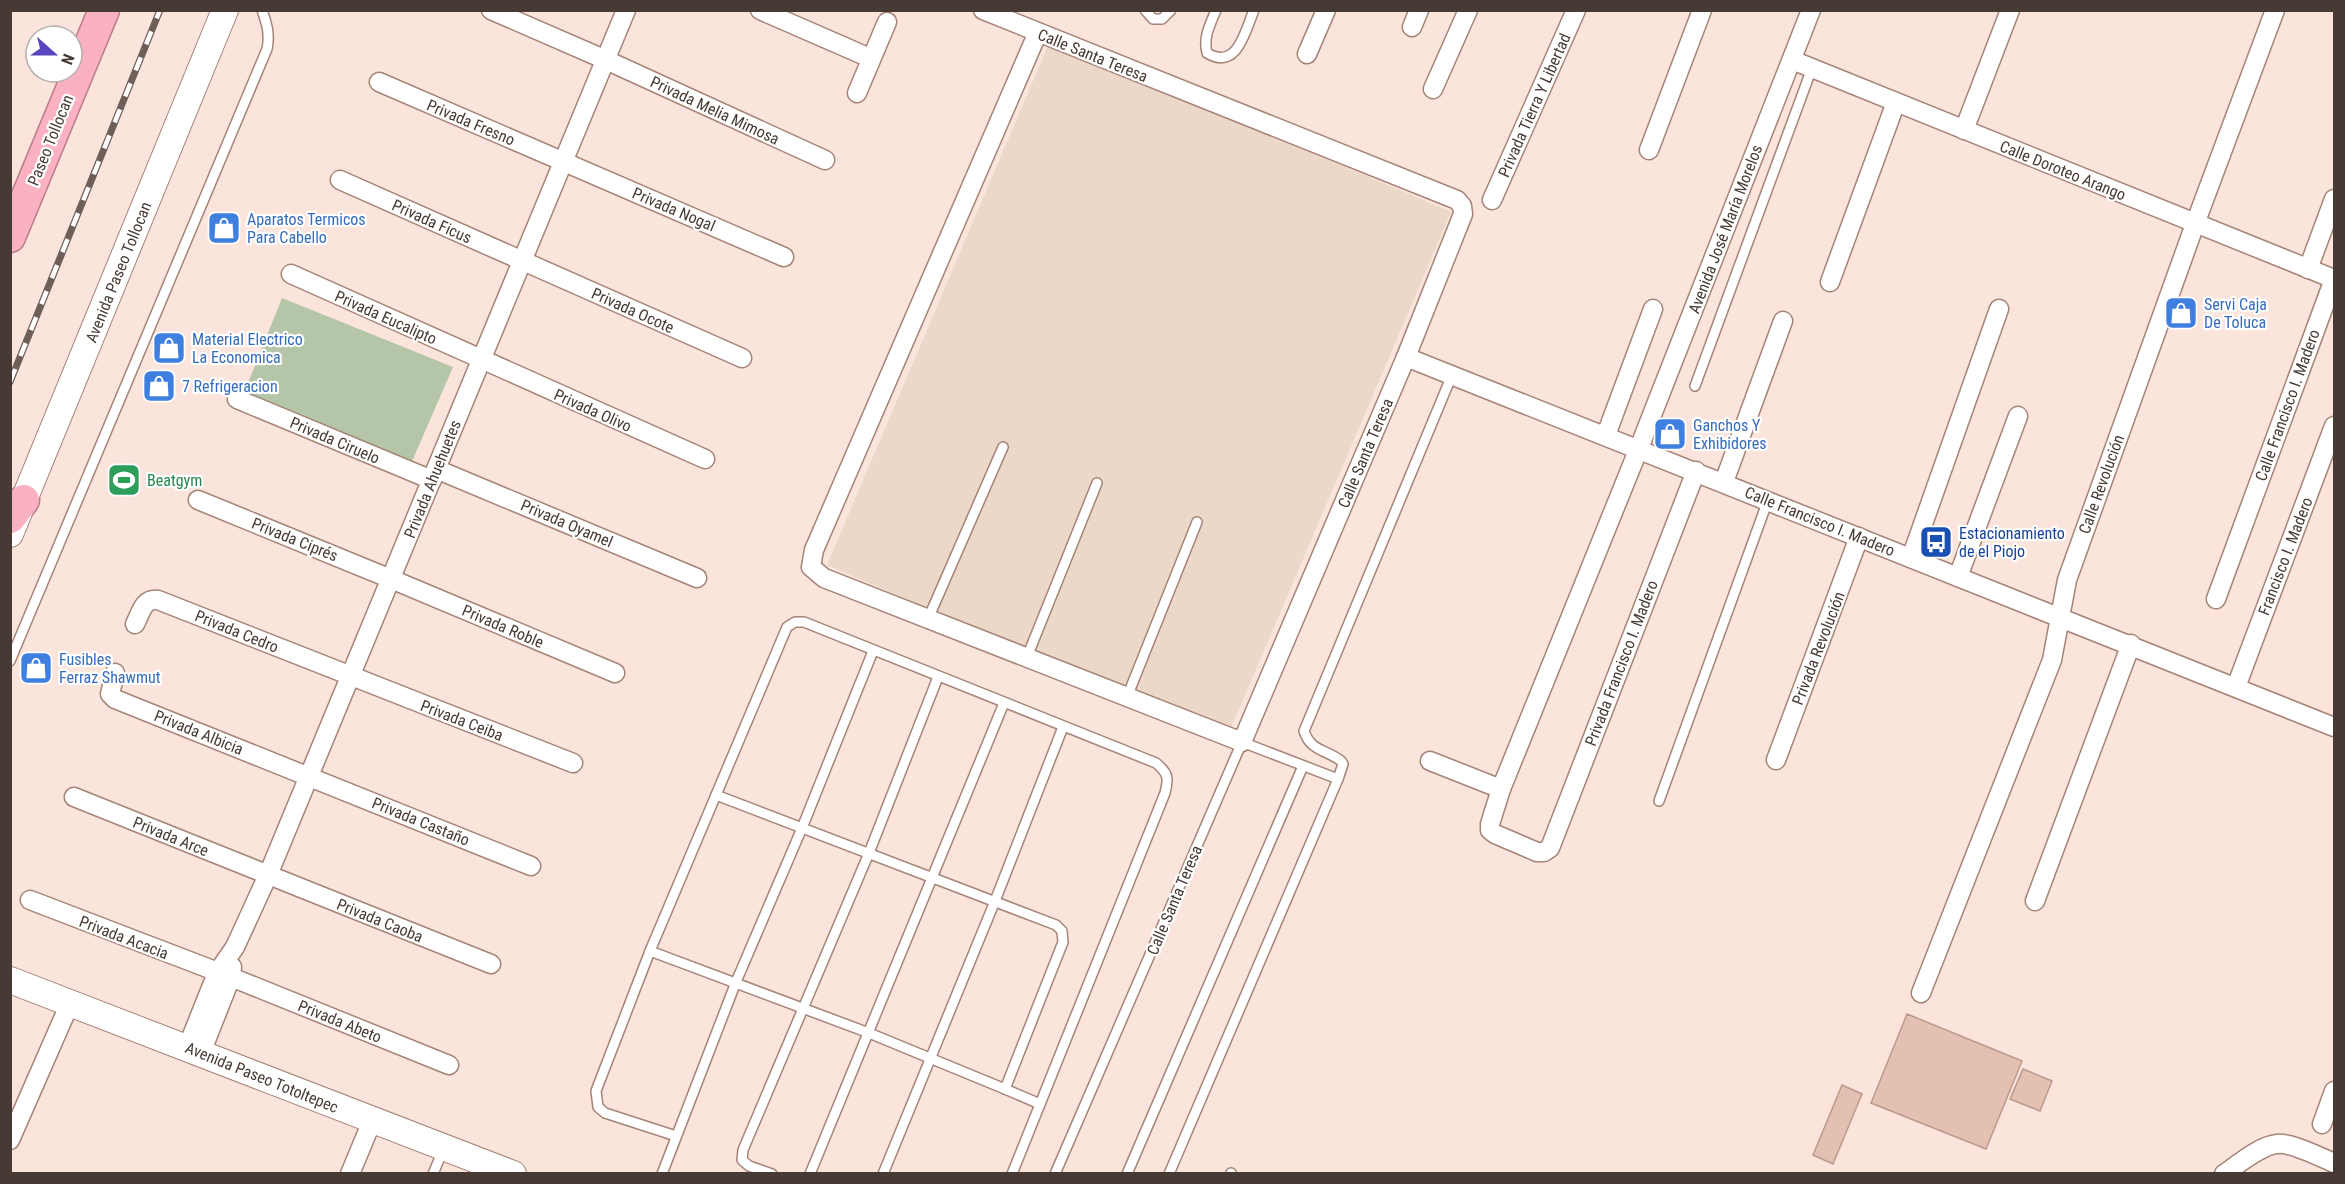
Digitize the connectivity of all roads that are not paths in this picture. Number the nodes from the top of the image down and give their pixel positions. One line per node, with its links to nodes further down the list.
1 (104, 10): 38 (highway, Paseo Tollocan)
2 (225, 10): 66 (main road, Avenida Paseo Tollocan)
3 (262, 10): 81 (lane)
4 (491, 10): 23 (street, Privada Melia Mimosa)
5 (626, 10): 23 (street, Privada Ahuehuetes)
6 (760, 10): 22 (street)
7 (983, 10): 20 (street, Calle Santa Teresa)
8 (1145, 10): 9 (lane)
9 (1171, 10)
10 (1216, 10): 11 (lane)
11 (1254, 10)
12 (1326, 10): 21 (street)
13 (1468, 10): 27 (street)
14 (1576, 10): 35 (street, Privada Tierra Y Libertad)
15 (1702, 10): 31 (street)
16 (1811, 10): 24 (street, Avenida José María Morelos)
17 (2010, 10): 30 (street)
18 (2276, 10): 37 (street, Calle Revolución)
19 (887, 22): 22 (street)
20 (1038, 33): 48 (street, Calle Santa Teresa); 76 (street)
21 (1307, 54)
22 (870, 58): 28 (street)
23 (606, 60): 32 (street, Privada Melia Mimosa); 33 (street, Privada Ahuehuetes)
24 (1792, 60): 25 (street, Calle Doroteo Arango); 58 (street, Avenida José María Morelos)
25 (1812, 68): 29 (street, Calle Doroteo Arango); 52 (lane)
26 (379, 82): 33 (street, Privada Fresno)
27 (1433, 89)
28 (857, 93)
29 (1896, 102): 30 (street, Calle Doroteo Arango); 44 (street)
30 (1964, 130): 37 (street, Calle Doroteo Arango)
31 (1649, 150)
32 (825, 160)
33 (564, 162): 39 (street, Privada Nogal); 40 (street, Privada Ahuehuetes)
34 (340, 180): 40 (street, Privada Ficus)
35 (1492, 200)
36 (2334, 200): 41 (street)
37 (2195, 224): 41 (street, Calle Doroteo Arango); 75 (street, Calle Revolución)
38 (10, 237)
39 (784, 257)
40 (524, 261): 49 (street, Privada Ocote); 50 (street, Privada Ahuehuetes)
41 (2308, 269): 43 (street, Calle Doroteo Arango)
42 (291, 274): 50 (street, Privada Eucalipto)
43 (2334, 279): 74 (street, Calle Francisco I. Madero)
44 (1830, 282)
45 (1653, 309): 56 (street)
46 (1999, 309): 70 (street)
47 (1783, 321): 62 (street)
48 (1406, 357): 51 (street, Calle Francisco I. Madero); 91 (street, Calle Santa Teresa)
49 (742, 358)
50 (482, 361): 59 (street, Privada Olivo); 61 (street, Privada Ahuehuetes)
51 (1452, 375): 56 (street, Calle Francisco I. Madero); 97 (lane)
52 (1695, 386)
53 (237, 399): 61 (street, Privada Ciruelo)
54 (2018, 416): 71 (street)
55 (2334, 426): 86 (street, Francisco I. Madero)
56 (1606, 435): 58 (street, Calle Francisco I. Madero)
57 (1003, 447): 76 (lane)
58 (1639, 448): 60 (street, Calle Francisco I. Madero); 98 (street, Avenida José María Morelos)
59 (705, 459)
60 (1696, 471): 62 (street, Calle Francisco I. Madero); 103 (street, Privada Francisco I. Madero)
61 (434, 475): 72 (street, Privada Oyamel); 73 (street, Privada Ahuehuetes)
62 (1724, 482): 65 (street, Calle Francisco I. Madero)
63 (1097, 483): 80 (lane)
64 (198, 500): 73 (street, Privada Ciprés)
65 (1768, 500): 69 (street, Calle Francisco I. Madero); 101 (lane)
66 (17, 509): 68 (main road, Avenida Paseo Tollocan)
67 (1197, 522): 87 (lane)
68 (10, 534)
69 (1859, 537): 70 (street, Calle Francisco I. Madero); 92 (street, Privada Revolución)
70 (1911, 558): 71 (street, Calle Francisco I. Madero)
71 (1958, 576): 75 (street, Calle Francisco I. Madero)
72 (697, 578)
73 (391, 579): 83 (street, Privada Roble); 84 (street, Privada Ahuehuetes)
74 (2216, 599)
75 (2059, 617): 78 (street, Calle Francisco I. Madero); 116 (street, Calle Revolución)
76 (928, 619): 80 (street)
77 (135, 624): 84 (street, Privada Cedro)
78 (2131, 644): 86 (street, Calle Francisco I. Madero); 110 (street)
79 (873, 651): 85 (lane); 99 (lane); 102 (lane)
80 (1027, 657): 87 (street)
81 (10, 661)
82 (115, 673): 96 (street, Privada Albicia)
83 (615, 673)
84 (352, 676): 94 (street, Privada Ceiba); 96 (street, Privada Ahuehuetes)
85 (938, 677): 88 (lane); 104 (lane)
86 (2236, 687): 90 (street, Calle Francisco I. Madero)
87 (1127, 697): 91 (street)
88 (1004, 703): 89 (lane); 107 (lane)
89 (1063, 727): 109 (lane); 125 (lane)
90 (2334, 727)
91 (1242, 742): 95 (lane); 140 (lane, Calle Santa Teresa)
92 (1776, 760)
93 (1430, 761): 98 (street)
94 (573, 763)
95 (1303, 766): 97 (lane); 141 (lane)
96 (310, 776): 105 (street, Privada Castaño); 106 (street, Privada Ahuehuetes)
97 (1338, 779): 142 (lane)
98 (1501, 789): 103 (street, Avenida José María Morelos)
99 (716, 795): 102 (lane); 111 (lane)
100 (75, 797): 106 (street, Privada Arce)
101 (1659, 801)
102 (802, 828): 104 (lane); 115 (lane)
103 (1544, 852)
104 (869, 853): 107 (lane); 118 (lane)
105 (531, 866)
106 (268, 875): 112 (street, Privada Caoba); 113 (street, Privada Ahuehuetes)
107 (932, 878): 109 (lane); 119 (lane)
108 (30, 900): 113 (street, Privada Acacia)
109 (995, 901): 121 (lane); 123 (lane)
110 (2036, 901)
111 (650, 951): 115 (lane); 128 (lane)
112 (491, 964)
113 (224, 975): 120 (street, Privada Ahuehuetes); 122 (street, Privada Abeto)
114 (10, 980): 117 (main road, Avenida Paseo Totoltepec)
115 (736, 982): 118 (lane); 128 (lane)
116 (1921, 993)
117 (70, 1003): 120 (main road, Avenida Paseo Totoltepec); 129 (street)
118 (804, 1008): 119 (lane); 136 (lane)
119 (869, 1033): 121 (lane); 137 (lane)
120 (194, 1050): 126 (main road, Avenida Paseo Totoltepec)
121 (929, 1059): 123 (lane); 138 (lane)
122 (449, 1065)
123 (1005, 1089): 125 (lane)
124 (2334, 1091): 127 (street)
125 (1040, 1104): 139 (lane)
126 (372, 1121): 130 (main road, Avenida Paseo Totoltepec); 132 (street)
127 (2322, 1124)
128 (676, 1136): 135 (lane)
129 (10, 1140)
130 (444, 1148): 133 (lane); 134 (main road, Avenida Paseo Totoltepec)
131 (2334, 1162): 143 (street)
132 (350, 1173)
133 (433, 1173)
134 (513, 1173)
135 (662, 1173)
136 (772, 1173)
137 (810, 1173)
138 (883, 1173)
139 (1012, 1173)
140 (1055, 1173)
141 (1127, 1173)
142 (1169, 1173)
143 (2224, 1173)

